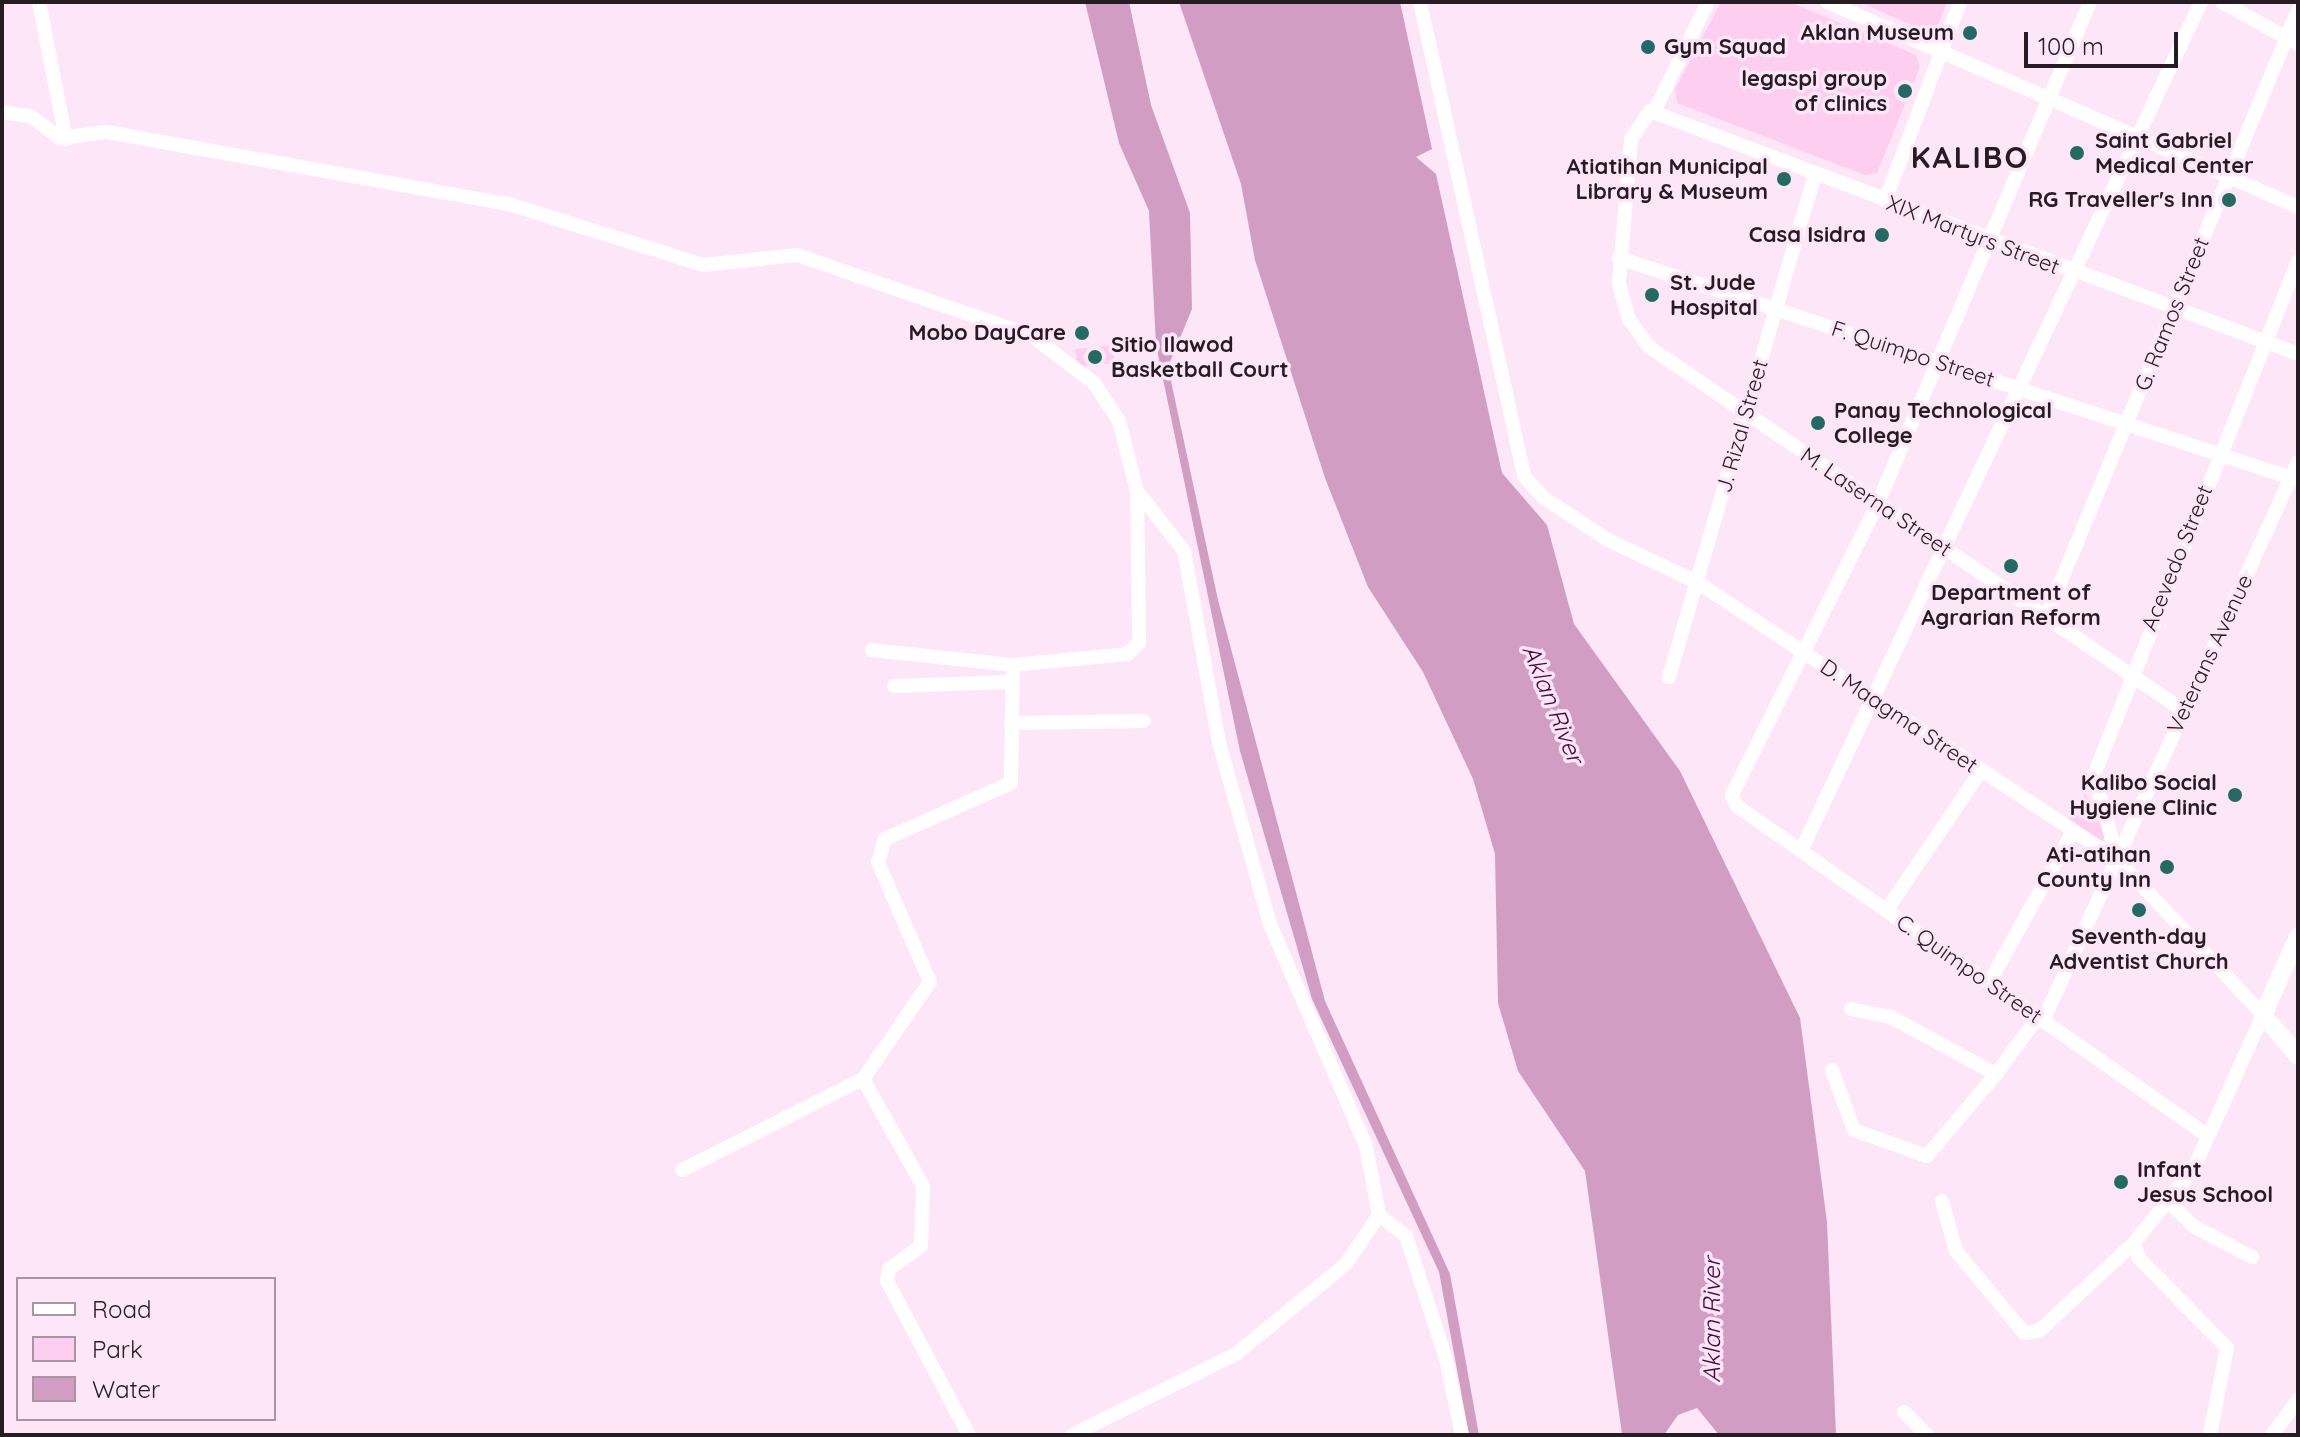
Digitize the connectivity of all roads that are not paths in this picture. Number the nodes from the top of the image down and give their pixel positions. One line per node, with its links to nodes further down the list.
1 (39, 2): 16 (street)
2 (1420, 2): 39 (street, D. Maagma Street)
3 (1708, 2): 14 (street, M. Laserna Street)
4 (1827, 2): 11 (street)
5 (1960, 2): 11 (street)
6 (2090, 2): 12 (street)
7 (2201, 2): 15 (street)
8 (2222, 2): 10 (street)
9 (2298, 10): 10 (street, G. Ramos Street)
10 (2292, 41): 18 (street, G. Ramos Street)
11 (1941, 52): 12 (street); 19 (street)
12 (2049, 99): 15 (street); 21 (street)
13 (2, 112): 16 (street)
14 (1652, 112): 17 (street, XIX Martyrs Street); 22 (street, M. Laserna Street)
15 (2134, 136): 18 (street); 24 (street)
16 (66, 139): 36 (street)
17 (1815, 174): 19 (street, XIX Martyrs Street); 26 (street, J. Rizal Street)
18 (2228, 177): 20 (street); 25 (street, G. Ramos Street)
19 (1885, 201): 21 (street, XIX Martyrs Street)
20 (2298, 207)
21 (1989, 242): 24 (street, XIX Martyrs Street); 29 (street)
22 (1619, 258): 26 (street, F. Quimpo Street); 31 (street, M. Laserna Street)
23 (2298, 261): 27 (street, Acevedo Street)
24 (2072, 274): 25 (street, XIX Martyrs Street); 30 (street)
25 (2175, 308): 27 (street, XIX Martyrs Street); 32 (street, G. Ramos Street)
26 (1776, 309): 29 (street, F. Quimpo Street); 31 (street, J. Rizal Street)
27 (2265, 342): 28 (street, XIX Martyrs Street); 33 (street, Acevedo Street)
28 (2298, 354)
29 (1938, 362): 30 (street, F. Quimpo Street); 37 (street)
30 (2019, 388): 32 (street, F. Quimpo Street); 38 (street)
31 (1746, 414): 37 (street, M. Laserna Street); 39 (street, J. Rizal Street)
32 (2127, 424): 33 (street, F. Quimpo Street); 40 (street, G. Ramos Street)
33 (2219, 454): 35 (street, F. Quimpo Street); 44 (street, Acevedo Street)
34 (2298, 462): 35 (street, Veterans Avenue)
35 (2295, 478): 49 (street, Veterans Avenue)
36 (1137, 491): 43 (street); 71 (street)
37 (1878, 503): 38 (street, M. Laserna Street); 42 (street)
38 (1945, 548): 40 (street, M. Laserna Street); 48 (street)
39 (1697, 582): 42 (street, D. Maagma Street); 45 (street, J. Rizal Street)
40 (2046, 617): 44 (street, M. Laserna Street)
41 (872, 650): 43 (street)
42 (1804, 651): 48 (street, D. Maagma Street); 54 (street, C. Quimpo Street)
43 (1013, 665): 46 (street)
44 (2130, 673): 49 (street, M. Laserna Street); 55 (street, Acevedo Street)
45 (1669, 677)
46 (1010, 682): 47 (street); 51 (street)
47 (894, 686)
48 (1873, 699): 52 (street, D. Maagma Street); 54 (street)
49 (2184, 711): 55 (street, Veterans Avenue)
50 (1144, 721): 51 (street)
51 (1011, 723): 66 (street)
52 (1980, 772): 53 (street, D. Maagma Street); 56 (street)
53 (2071, 835): 55 (street, D. Maagma Street); 58 (street)
54 (1801, 851): 56 (street, C. Quimpo Street)
55 (2118, 860): 59 (street, D. Maagma Street); 61 (street, Veterans Avenue)
56 (1886, 911): 58 (street, C. Quimpo Street)
57 (2298, 937): 59 (main road)
58 (1989, 983): 61 (street, C. Quimpo Street)
59 (2261, 1007): 62 (main road, D. Maagma Street); 63 (main road, D. Maagma Street); 67 (street)
60 (1851, 1009): 65 (street)
61 (2040, 1019): 65 (street, Veterans Avenue); 67 (street, C. Quimpo Street)
62 (2298, 1039)
63 (2298, 1056)
64 (1832, 1070): 65 (street, Veterans Avenue)
65 (1996, 1074)
66 (863, 1079): 68 (street); 76 (street)
67 (2208, 1136): 69 (street)
68 (682, 1170)
69 (2167, 1200): 72 (street); 73 (street)
70 (1942, 1201): 72 (street)
71 (1379, 1215): 77 (street); 78 (street)
72 (2134, 1243): 80 (street)
73 (2252, 1257)
74 (2298, 1400): 81 (street)
75 (1904, 1412): 79 (street)
76 (969, 1435)
77 (1072, 1435)
78 (1462, 1435)
79 (1927, 1435)
80 (2210, 1435)
81 (2272, 1435)

